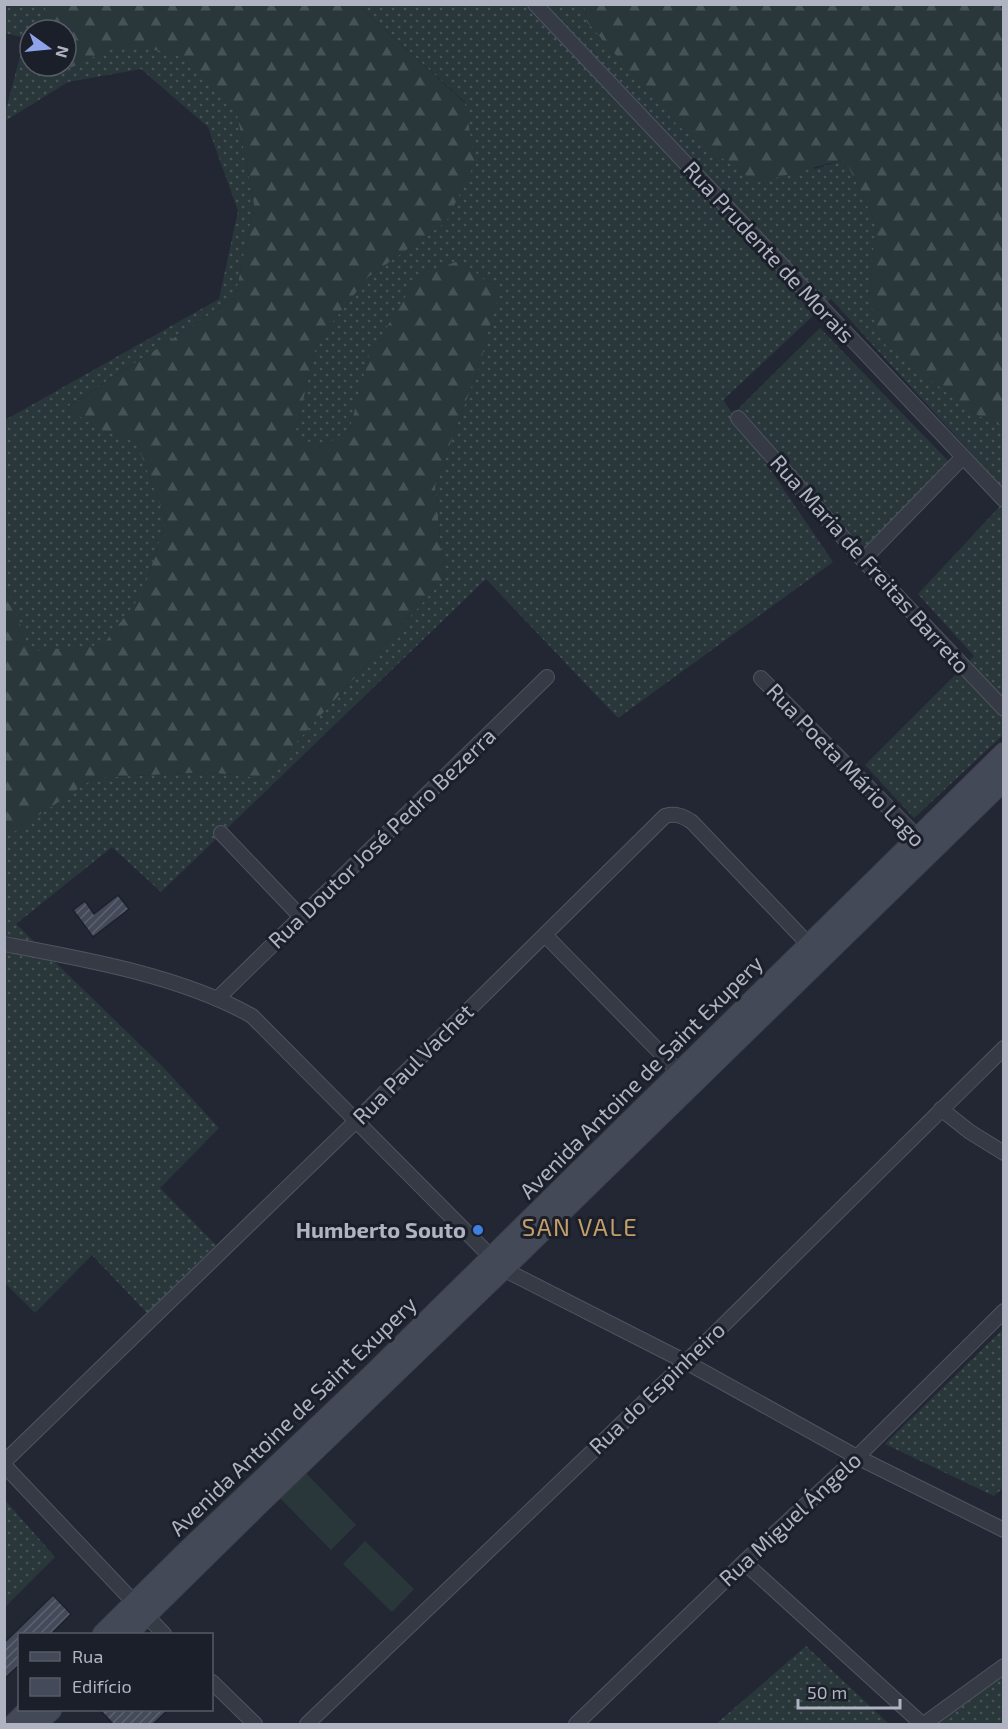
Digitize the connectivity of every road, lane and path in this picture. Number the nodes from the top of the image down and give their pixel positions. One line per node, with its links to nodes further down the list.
1 (535, 4): 3 (street, Rua Prudente de Morais)
2 (738, 418): 5 (street, Rua Maria de Freitas Barreto)
3 (963, 457): 4 (street, Rua Prudente de Morais); 5 (street)
4 (1004, 500)
5 (863, 560): 8 (street, Rua Maria de Freitas Barreto)
6 (547, 677): 13 (street, Rua Doutor José Pedro Bezerra)
7 (761, 678): 12 (street, Rua Poeta Mário Lago)
8 (1004, 709)
9 (1004, 753): 12 (street, Avenida Antoine de Saint Exupery)
10 (1004, 780): 12 (street, Avenida Antoine de Saint Exupery)
11 (221, 833): 13 (street)
12 (924, 845): 16 (street, Avenida Antoine de Saint Exupery)
13 (301, 917): 17 (street, Rua Doutor José Pedro Bezerra)
14 (545, 935): 16 (street, Rua Paul Vachet); 19 (street); 21 (street, Rua Paul Vachet)
15 (4, 944): 17 (street)
16 (815, 952): 19 (street, Avenida Antoine de Saint Exupery); 23 (street, Avenida Antoine de Saint Exupery)
17 (217, 999): 21 (street)
18 (1004, 1048): 20 (street, Rua do Espinheiro)
19 (679, 1072): 23 (street, Avenida Antoine de Saint Exupery)
20 (941, 1109): 22 (street); 25 (street, Rua do Espinheiro)
21 (356, 1120): 23 (street); 27 (street, Rua Paul Vachet)
22 (1004, 1153)
23 (497, 1264): 25 (street); 30 (street, Avenida Antoine de Saint Exupery)
24 (1004, 1311): 26 (street, Rua Miguel Ángelo)
25 (686, 1362): 26 (street); 41 (street, Rua do Espinheiro)
26 (857, 1457): 28 (street); 29 (street, Rua Miguel Ángelo)
27 (4, 1463): 30 (street)
28 (1000, 1524)
29 (744, 1562): 42 (street, Rua Miguel Ángelo); 43 (street)
30 (140, 1610): 31 (street, Avenida Antoine de Saint Exupery); 32 (street, Avenida Antoine de Saint Exupery); 33 (street)
31 (106, 1633)
32 (129, 1633)
33 (162, 1633)
34 (1004, 1666): 43 (street)
35 (213, 1683): 40 (street)
36 (27, 1711): 38 (street)
37 (50, 1711): 39 (street)
38 (14, 1725)
39 (36, 1725)
40 (255, 1725)
41 (307, 1725)
42 (576, 1725)
43 (923, 1725)

